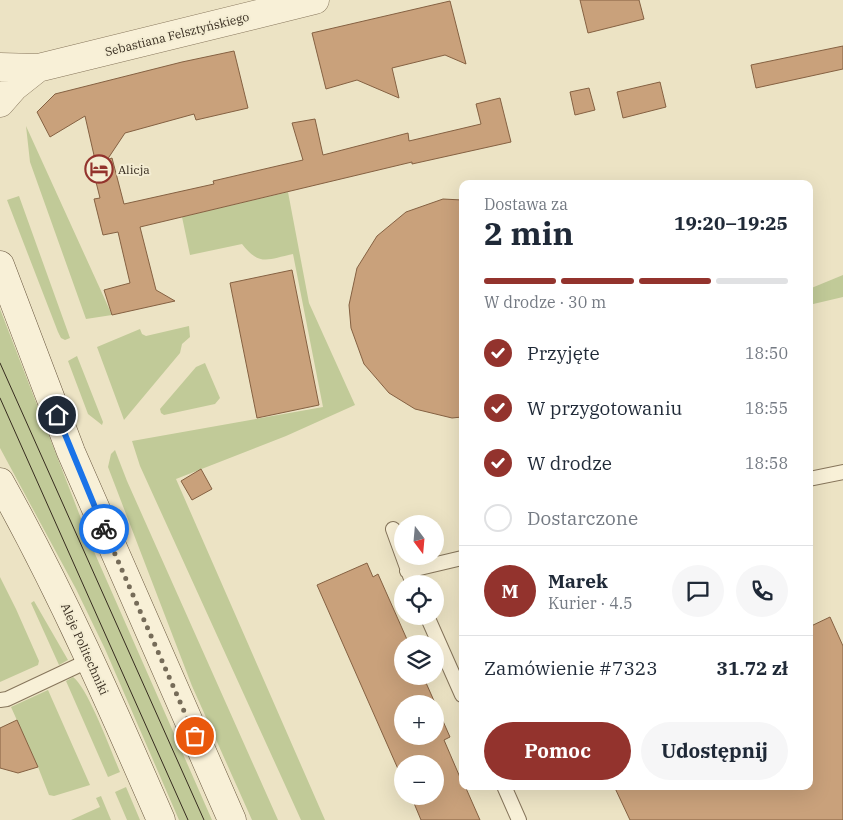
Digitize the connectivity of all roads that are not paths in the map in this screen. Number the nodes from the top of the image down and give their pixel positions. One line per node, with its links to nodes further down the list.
1 (315, 0): 3 (main road, Sebastiana Felsztyńskiego)
2 (0, 67): 3 (main road, Sebastiana Felsztyńskiego)
3 (38, 68): 4 (main road, Sebastiana Felsztyńskiego)
4 (0, 103)
5 (0, 265): 19 (main road)
6 (843, 472): 7 (lane)
7 (813, 478)
8 (0, 482): 14 (main road, Aleje Politechniki)
9 (393, 529): 11 (lane)
10 (459, 559): 12 (lane)
11 (409, 575)
12 (415, 575)
13 (431, 625): 15 (lane)
14 (90, 660): 16 (lane); 18 (main road, Aleje Politechniki)
15 (459, 688)
16 (0, 700)
17 (506, 790): 20 (lane)
18 (161, 820)
19 (232, 820)
20 (519, 820)

